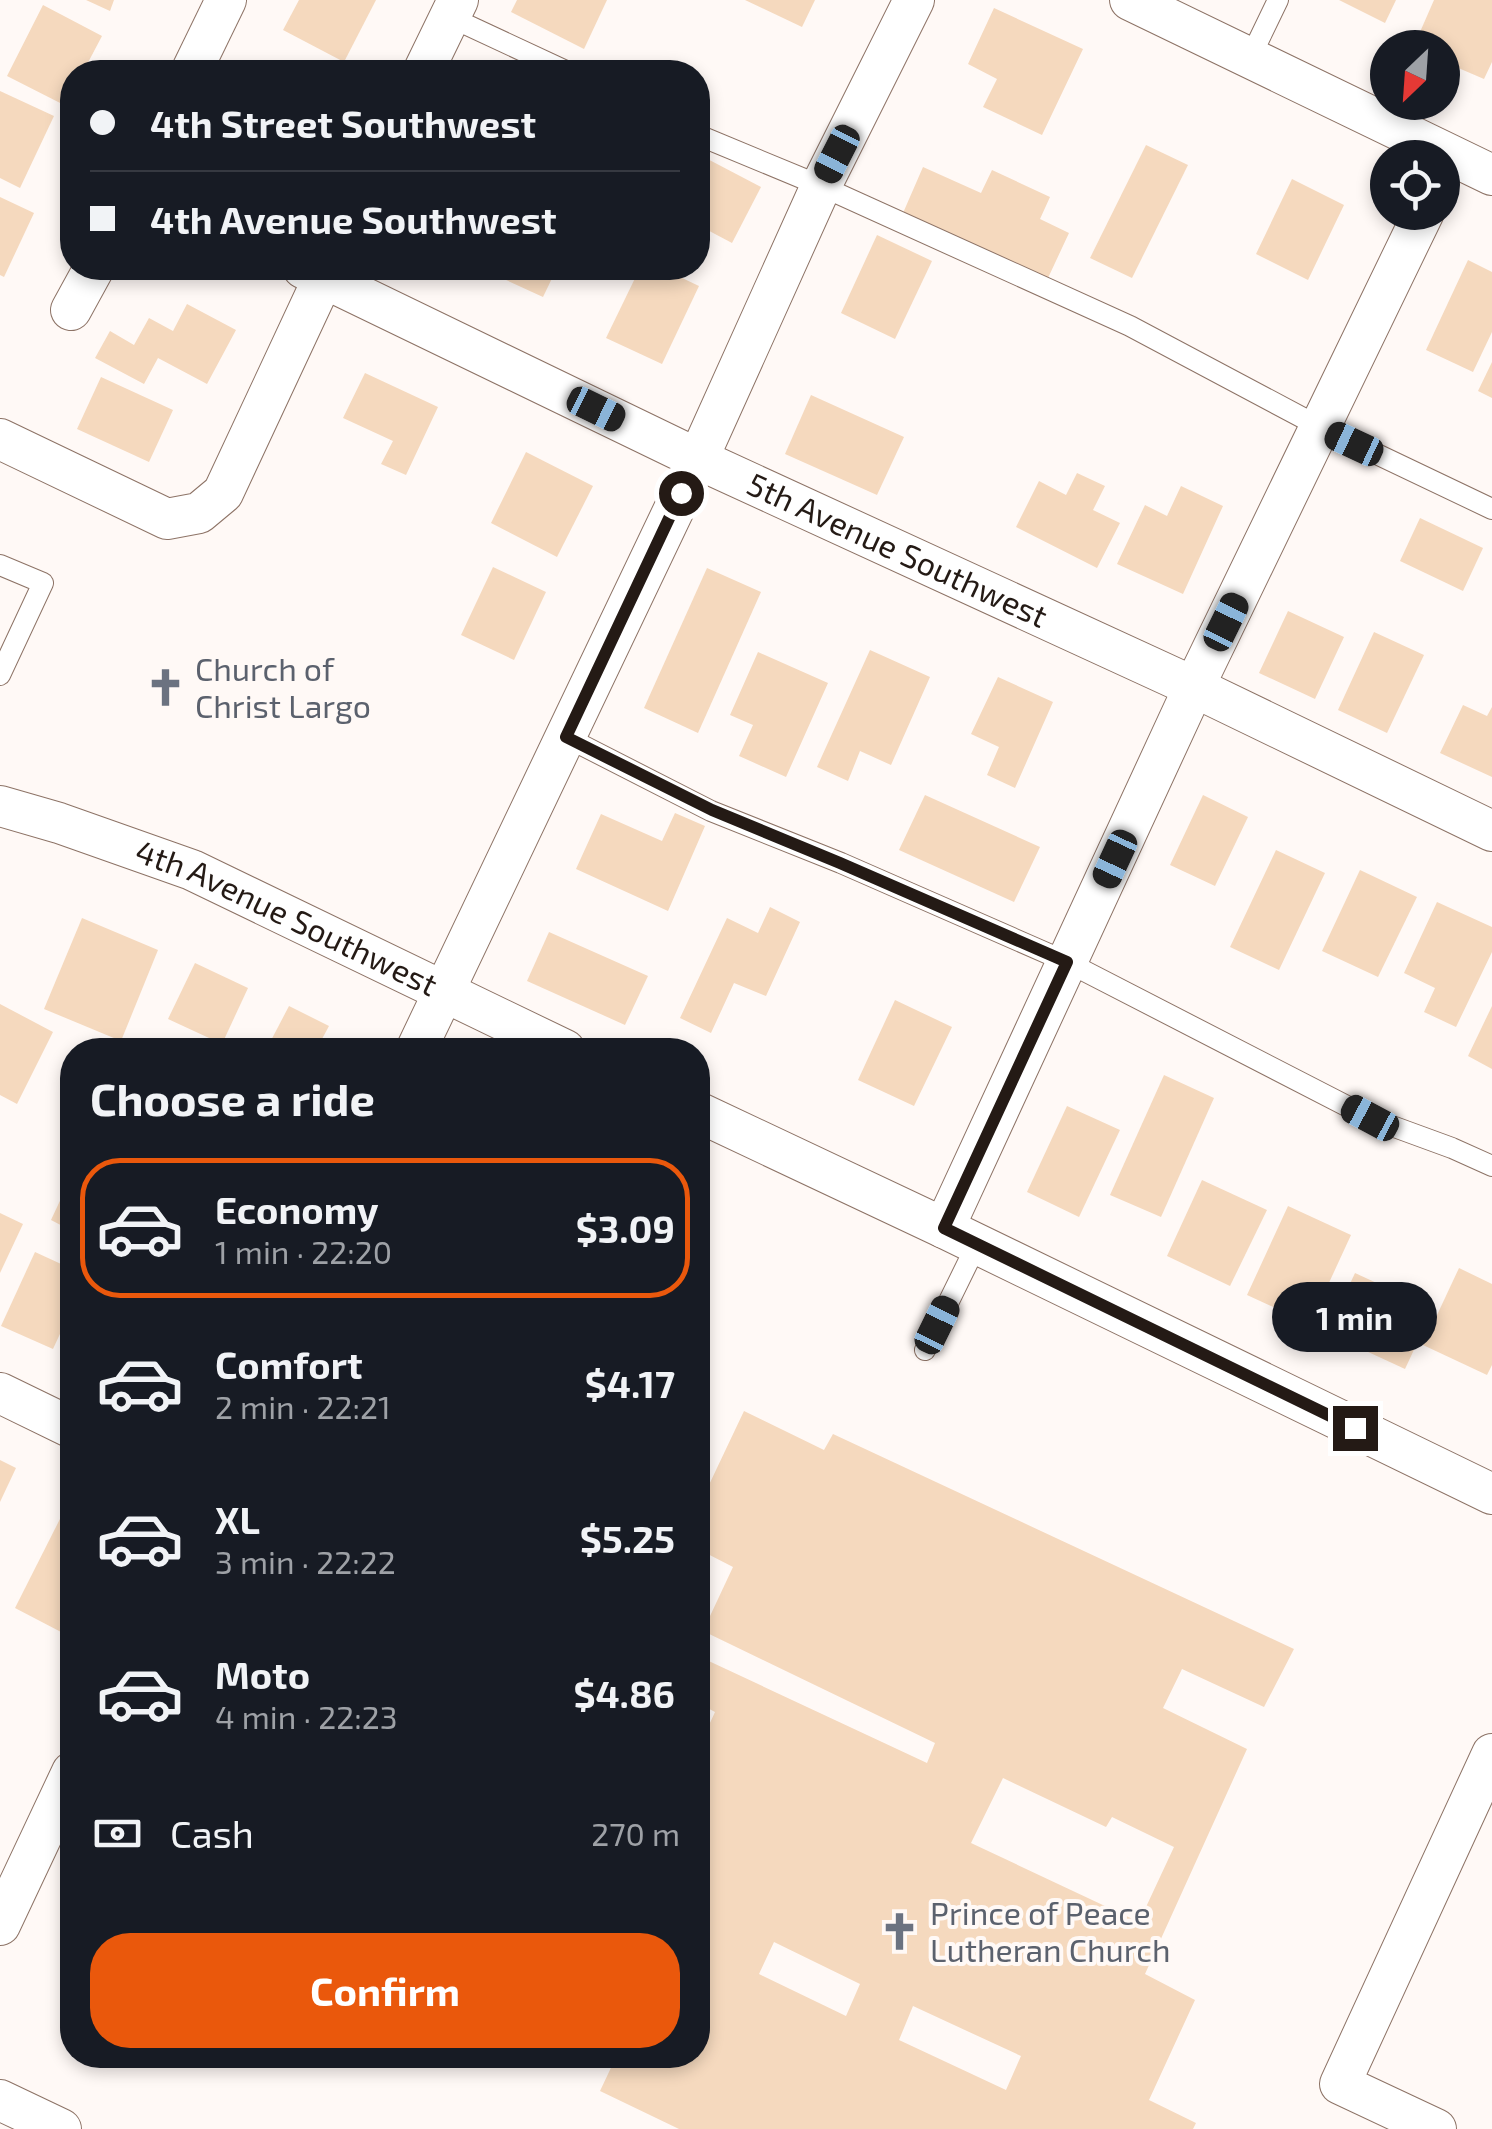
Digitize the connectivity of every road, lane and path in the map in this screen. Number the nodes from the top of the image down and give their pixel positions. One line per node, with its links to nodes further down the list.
1 (226, 0): 7 (street)
2 (914, 0): 14 (street)
3 (1130, 0): 6 (street)
4 (1278, 0): 6 (lane)
5 (454, 8): 8 (street); 9 (lane)
6 (1250, 58): 11 (street)
7 (197, 60)
8 (429, 60)
9 (547, 60)
10 (710, 140): 14 (lane)
11 (1401, 140)
12 (1460, 168): 13 (street)
13 (1492, 175)
14 (821, 186): 20 (lane); 22 (street)
15 (1415, 230): 20 (street)
16 (87, 280): 19 (street)
17 (314, 280): 21 (street)
18 (336, 280): 22 (street, 5th Avenue Southwest)
19 (71, 310)
20 (1320, 428): 23 (lane); 26 (street)
21 (8, 443)
22 (698, 458): 26 (street, 5th Avenue Southwest); 27 (street)
23 (1492, 509)
24 (0, 564): 25 (lane)
25 (0, 675)
26 (1194, 687): 29 (street, 5th Avenue Southwest); 30 (street)
27 (566, 737): 30 (lane); 31 (street)
28 (0, 806): 31 (street, 4th Avenue Southwest)
29 (1492, 831)
30 (1067, 962): 35 (lane); 36 (street)
31 (444, 993): 32 (street); 33 (street, 4th Avenue Southwest)
32 (422, 1038)
33 (540, 1038)
34 (710, 1118): 36 (street)
35 (1492, 1166)
36 (961, 1236): 37 (lane); 40 (street)
37 (924, 1350)
38 (0, 1393): 39 (street)
39 (60, 1422)
40 (1492, 1494)
41 (1492, 1754): 46 (street)
42 (60, 1796): 43 (street)
43 (2, 1913)
44 (0, 2100): 45 (street)
45 (61, 2129)
46 (1436, 2129)

